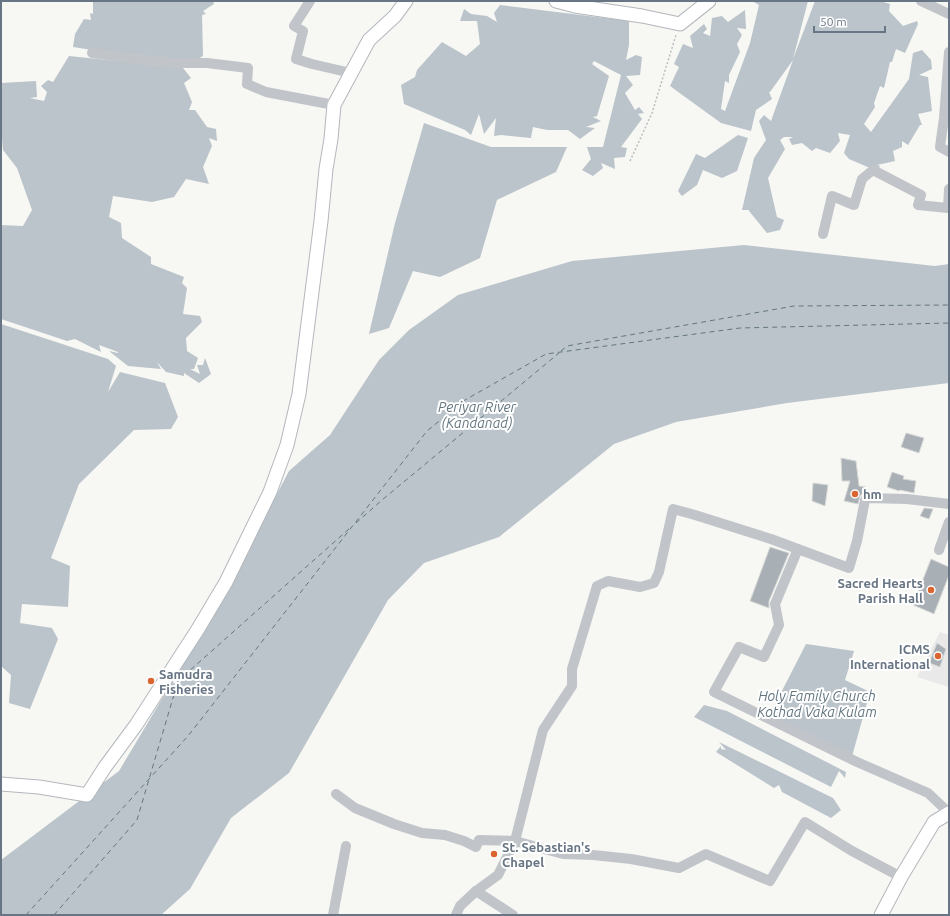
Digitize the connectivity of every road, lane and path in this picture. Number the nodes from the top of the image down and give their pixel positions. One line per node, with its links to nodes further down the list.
1 (310, 1): 10 (street)
2 (406, 1): 10 (street)
3 (556, 1): 7 (street)
4 (709, 1): 7 (street)
5 (920, 1): 6 (street)
6 (949, 14)
7 (680, 24): 13 (path)
8 (949, 52): 12 (street)
9 (92, 53): 11 (street)
10 (351, 73): 11 (street)
11 (334, 105): 20 (street)
12 (949, 152)
13 (630, 161)
14 (949, 189): 15 (street)
15 (823, 234)
16 (949, 504): 18 (street)
17 (949, 522): 19 (street)
18 (798, 549): 22 (street); 23 (street)
19 (939, 550)
20 (1, 784)
21 (336, 794): 23 (street)
22 (949, 813): 25 (street)
23 (515, 841): 25 (street); 26 (street)
24 (346, 846): 27 (street)
25 (901, 877): 30 (street)
26 (476, 891): 28 (street); 29 (street)
27 (333, 915)
28 (456, 915)
29 (513, 915)
30 (881, 915)

